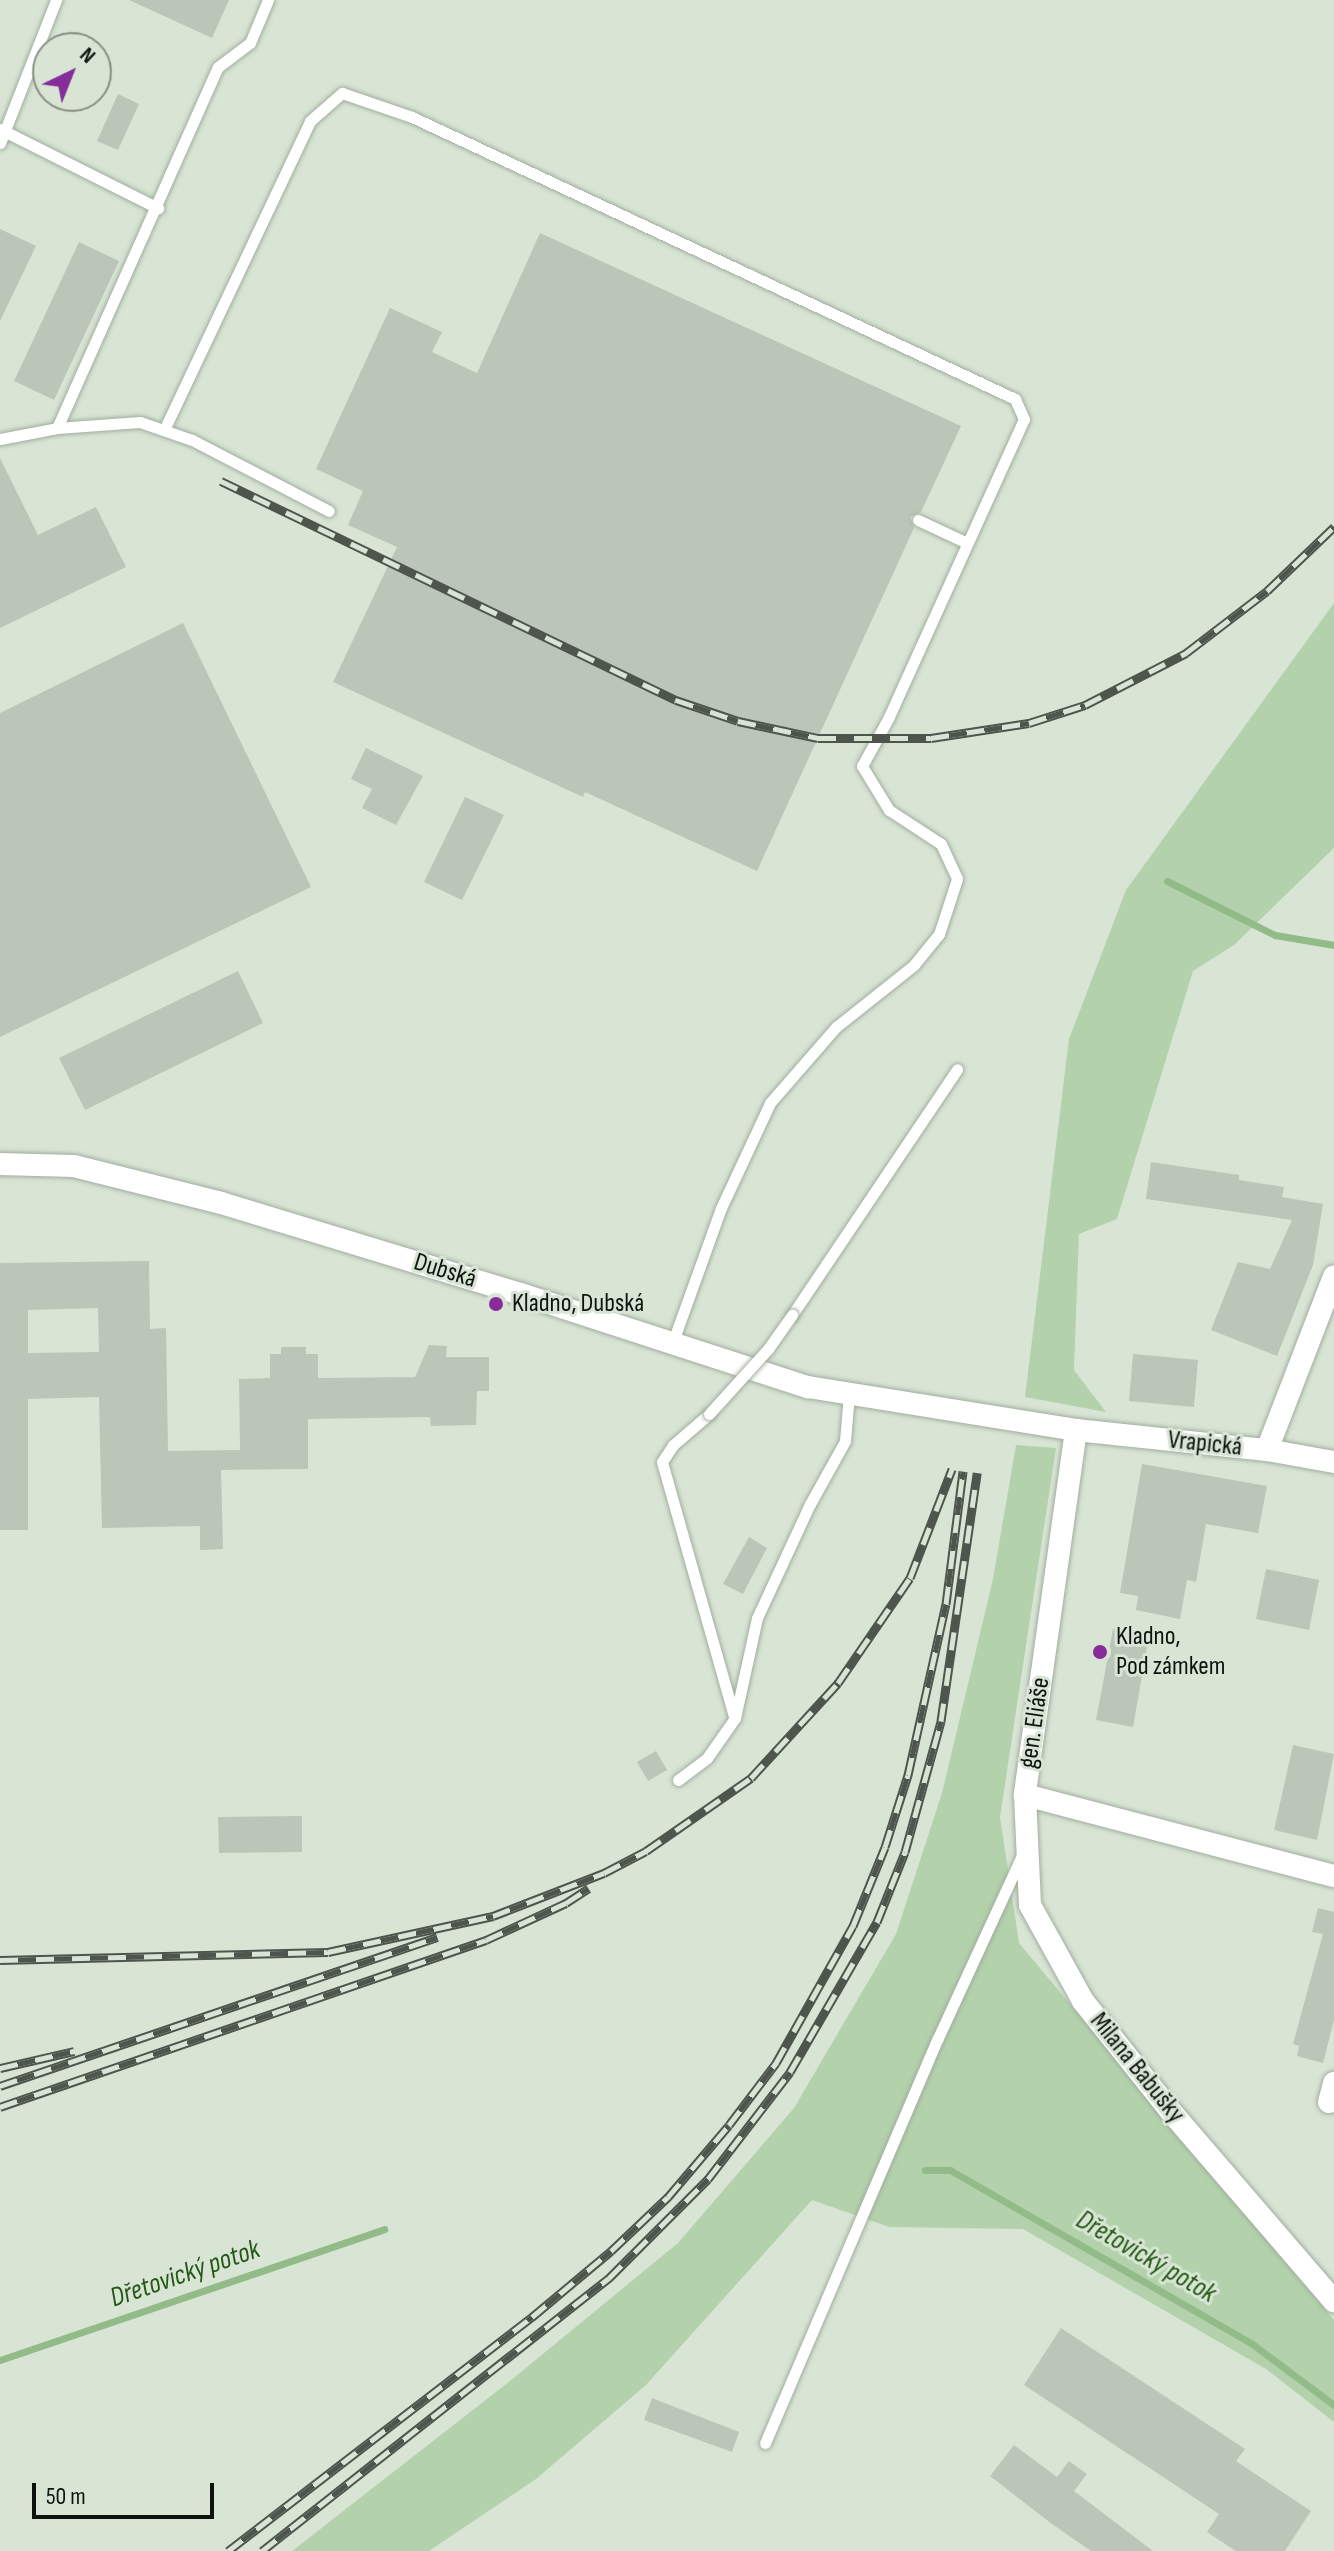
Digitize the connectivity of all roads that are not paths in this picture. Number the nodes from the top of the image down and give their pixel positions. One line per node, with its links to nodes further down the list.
1 (56, 0): 3 (lane)
2 (268, 0): 4 (lane)
3 (1, 135): 4 (lane)
4 (158, 208): 5 (lane)
5 (57, 428): 6 (lane); 7 (lane)
6 (164, 430): 8 (lane); 10 (lane)
7 (0, 439)
8 (329, 511)
9 (918, 520): 10 (lane)
10 (965, 542): 14 (lane)
11 (957, 1069): 19 (lane, bridge)
12 (0, 1164): 14 (street, Dubská)
13 (1332, 1287): 17 (street)
14 (673, 1341): 15 (street, Dubská)
15 (849, 1393): 16 (street, Dubská); 19 (lane)
16 (1076, 1430): 17 (street, Vrapická); 21 (street, gen. Eliáše)
17 (1267, 1450): 18 (street, Vrapická)
18 (1334, 1462)
19 (735, 1718): 20 (lane)
20 (678, 1780)
21 (1025, 1795): 22 (street, Milana Babušky); 23 (street, gen. Eliáše)
22 (1027, 1843): 24 (street, Milana Babušky); 25 (lane)
23 (1334, 1876)
24 (1334, 2301)
25 (765, 2443)

